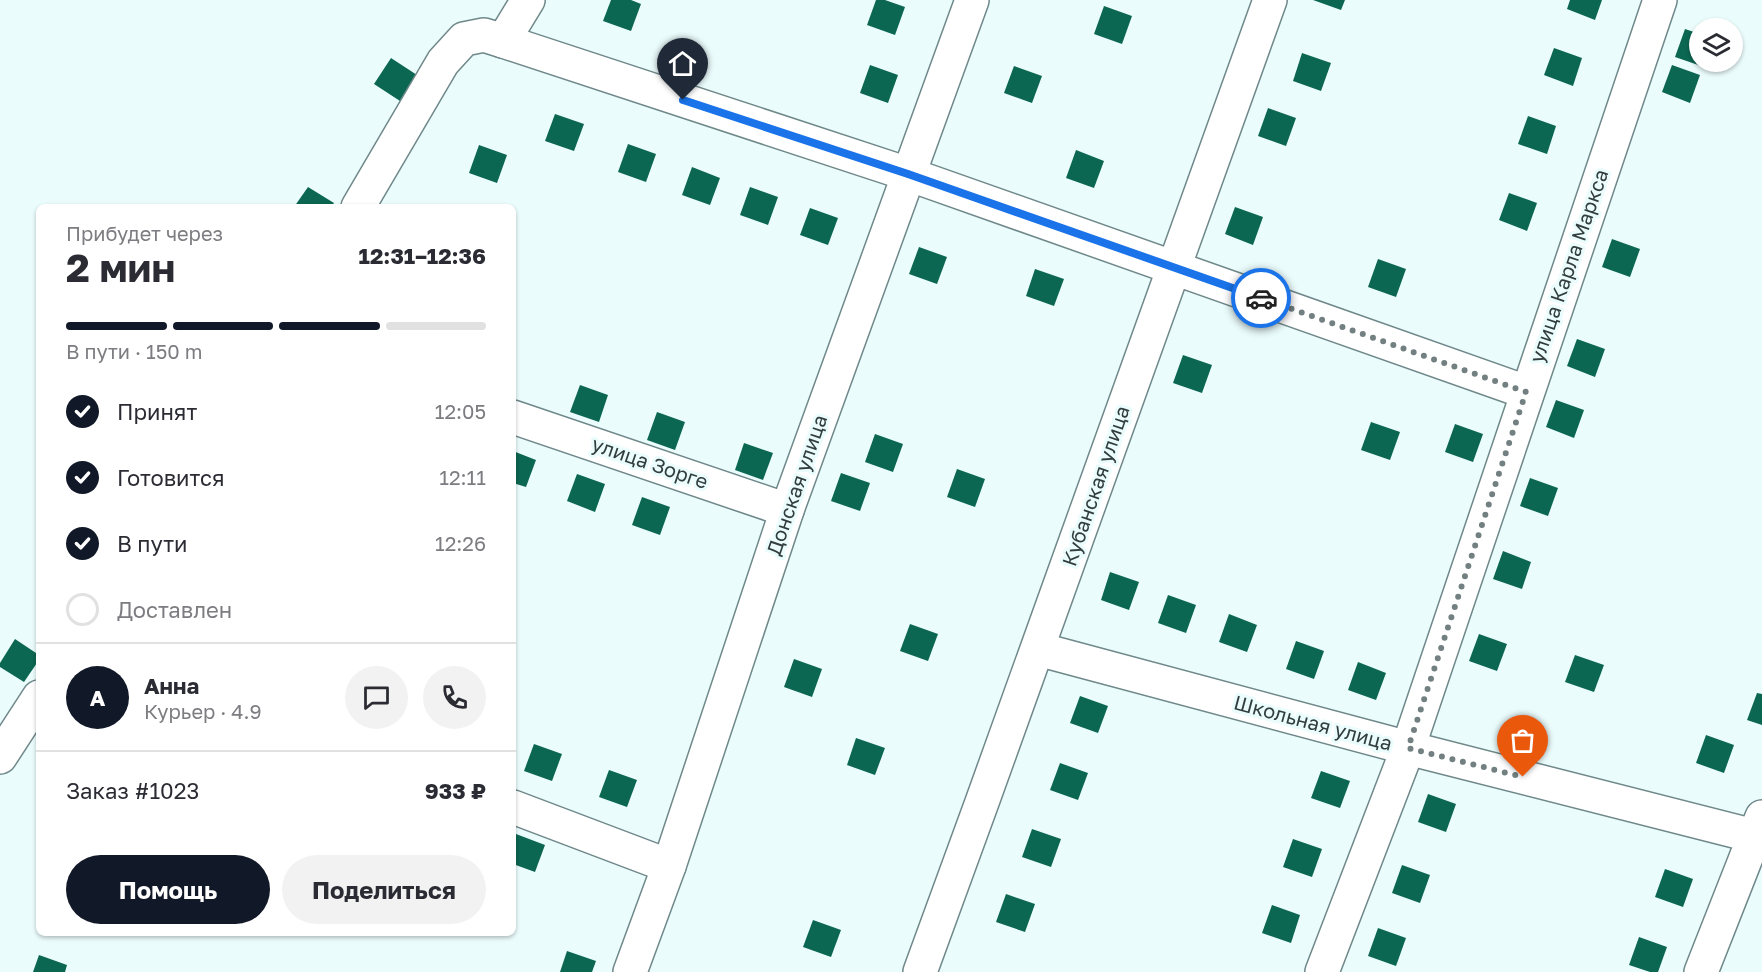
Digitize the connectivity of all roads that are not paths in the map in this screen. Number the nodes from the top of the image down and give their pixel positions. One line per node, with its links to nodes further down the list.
1 (528, 0): 5 (street)
2 (972, 0): 6 (street, Донская улица)
3 (1270, 0): 8 (street, Кубанская улица)
4 (1660, 0): 9 (street, улица Карла Маркса)
5 (503, 41): 6 (street); 7 (street)
6 (908, 174): 8 (street); 11 (street, Донская улица)
7 (360, 204)
8 (1173, 267): 9 (street); 12 (street, Кубанская улица)
9 (1526, 392): 14 (street, улица Карла Маркса)
10 (516, 418): 11 (street, улица Зорге)
11 (788, 510): 18 (street, Донская улица)
12 (1038, 650): 14 (street, Школьная улица); 20 (street, Кубанская улица)
13 (36, 702): 15 (street)
14 (1408, 748): 17 (street, Школьная улица); 21 (street, улица Карла Маркса)
15 (0, 757)
16 (516, 808): 18 (street)
17 (1760, 830): 22 (street)
18 (669, 866): 19 (street, Донская улица)
19 (630, 972)
20 (920, 972)
21 (1322, 972)
22 (1701, 972)

